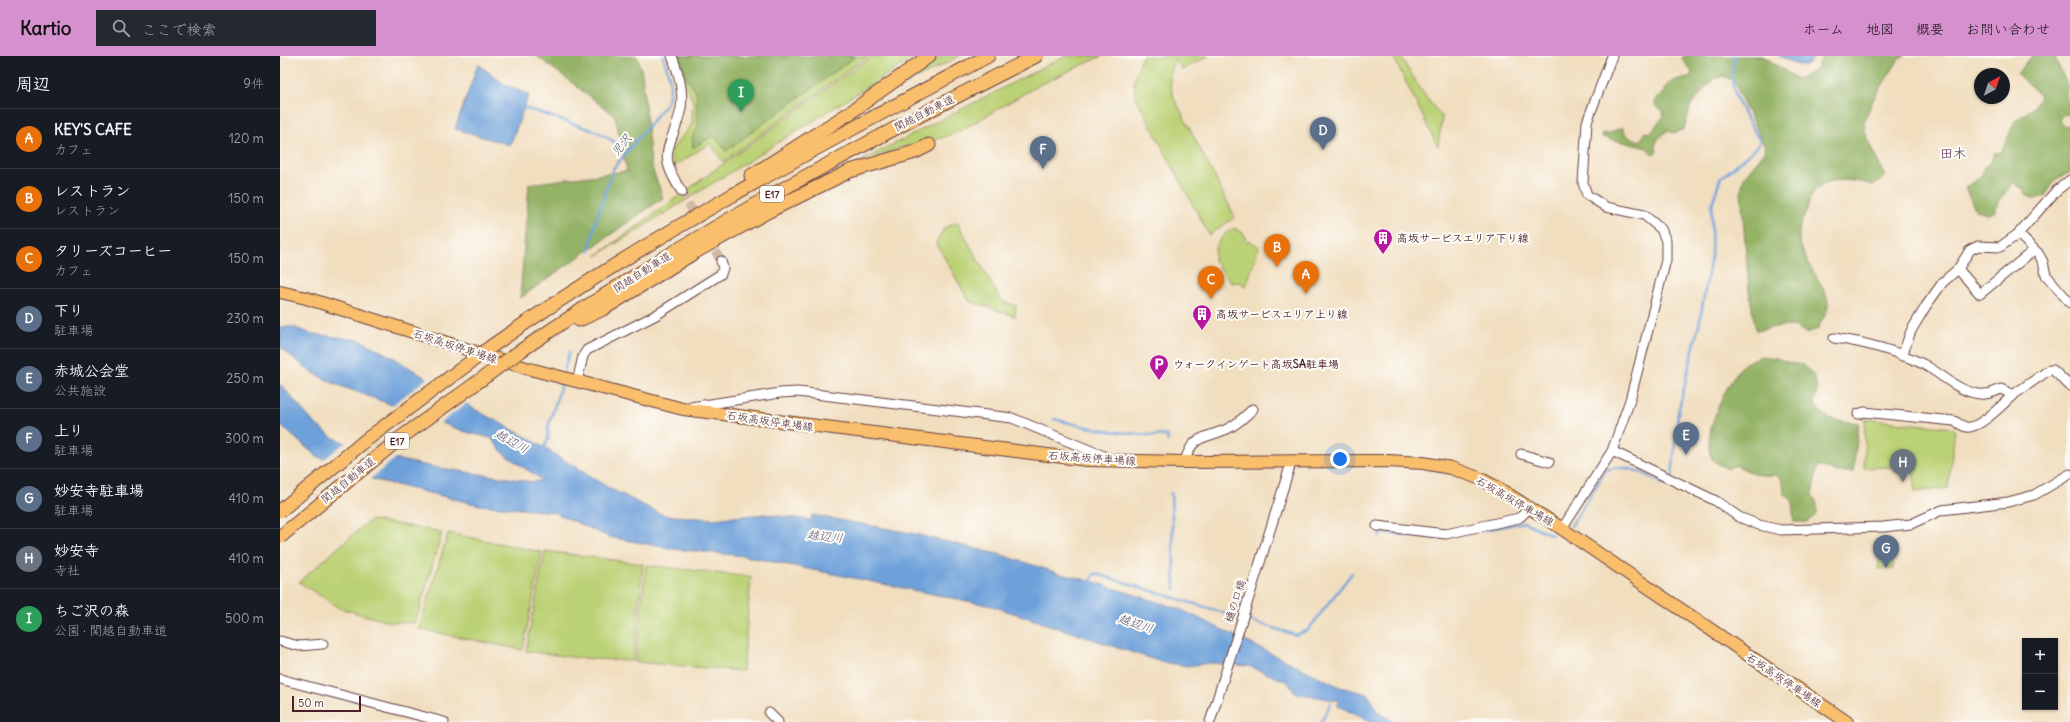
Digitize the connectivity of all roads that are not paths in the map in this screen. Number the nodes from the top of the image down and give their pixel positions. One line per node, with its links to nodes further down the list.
1 (672, 56): 8 (street)
2 (929, 56): 13 (highway)
3 (988, 56): 13 (highway, 関越自動車道 / E17)
4 (1036, 56): 17 (highway, 関越自動車道 / E17)
5 (1612, 56): 25 (street)
6 (929, 145): 17 (highway)
7 (2070, 180): 9 (street)
8 (682, 192)
9 (2018, 234): 10 (street); 12 (street)
10 (2034, 250): 12 (street); 15 (street)
11 (721, 261): 19 (street)
12 (1958, 268): 18 (street)
13 (603, 271): 33 (highway, 関越自動車道 / E17, bridge)
14 (280, 292): 19 (main road, 石坂高坂停車場線)
15 (2070, 303)
16 (1834, 338): 18 (street)
17 (538, 339): 36 (highway, 関越自動車道 / E17, bridge)
18 (1902, 356): 21 (street)
19 (573, 381): 23 (main road, 石坂高坂停車場線)
20 (2070, 386): 21 (street)
21 (2013, 395): 24 (street)
22 (1253, 408): 29 (street)
23 (683, 409): 28 (main road, 石坂高坂停車場線); 28 (street)
24 (1858, 414)
25 (1612, 451): 31 (street); 35 (street)
26 (1521, 454): 30 (street)
27 (1292, 460): 29 (main road, 石坂高坂停車場線); 32 (main road, 石坂高坂停車場線); 43 (street, 樋の口橋)
28 (1116, 461): 29 (main road, 石坂高坂停車場線)
29 (1185, 462)
30 (1549, 462)
31 (2070, 474)
32 (1530, 508): 34 (street); 35 (main road, 石坂高坂停車場線)
33 (280, 511)
34 (1377, 526)
35 (1562, 529): 44 (main road, 石坂高坂停車場線)
36 (280, 537)
37 (280, 641): 38 (street)
38 (323, 644)
39 (280, 679): 41 (street)
40 (769, 713): 42 (street)
41 (444, 722)
42 (778, 722)
43 (1210, 722)
44 (1847, 722)

